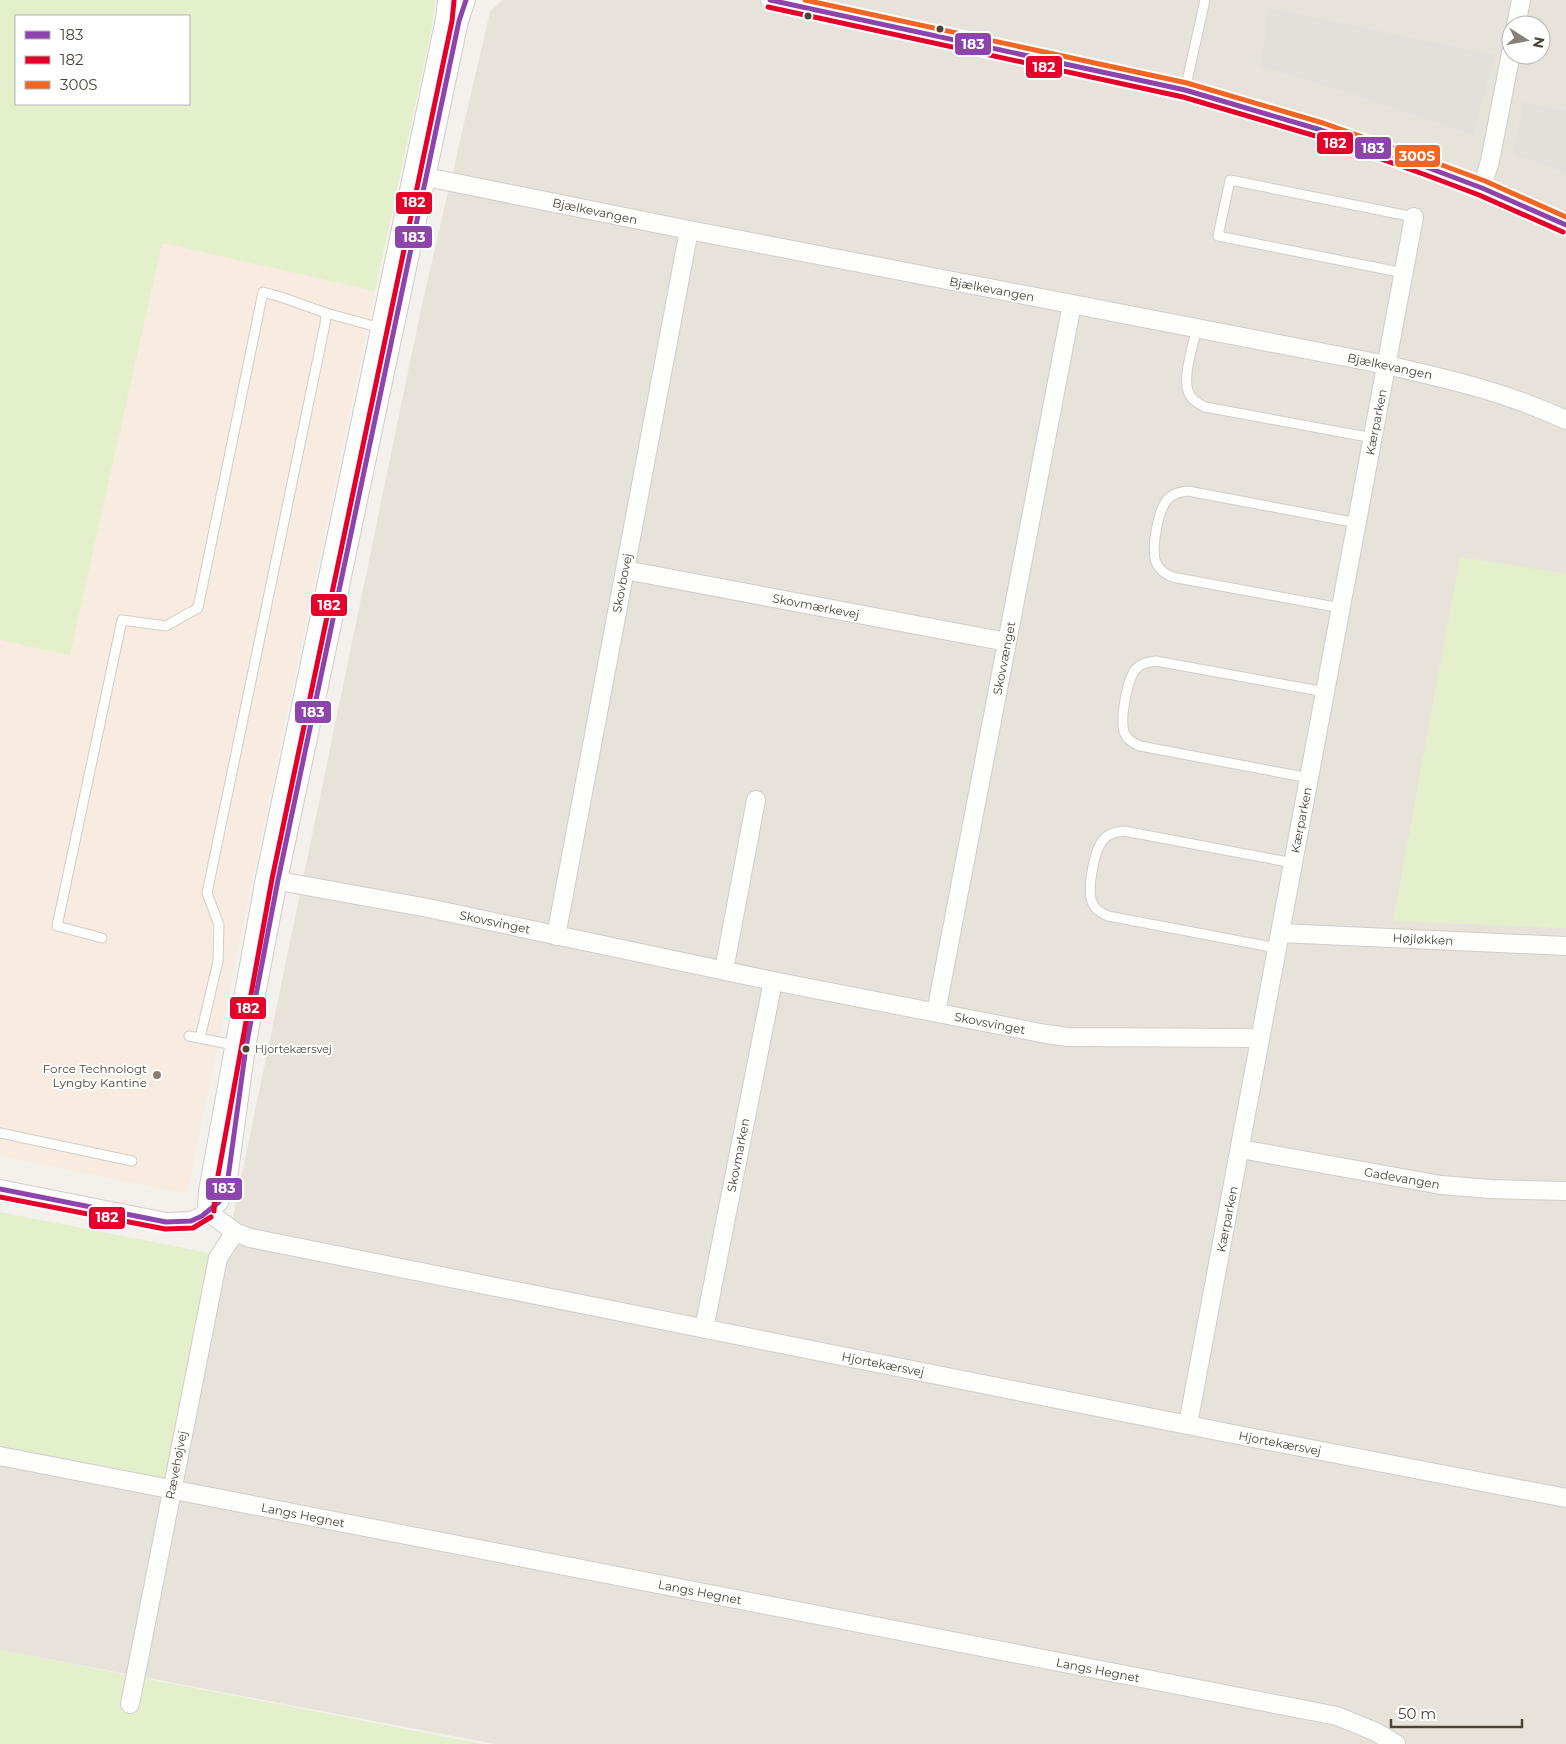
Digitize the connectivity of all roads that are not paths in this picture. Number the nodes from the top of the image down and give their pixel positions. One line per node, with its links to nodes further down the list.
1 (447, 0): 10 (street)
2 (466, 0): 10 (street)
3 (770, 0): 6 (street)
4 (1205, 0): 9 (lane)
5 (1521, 0): 7 (street)
6 (820, 5): 9 (street)
7 (1518, 15)
8 (1509, 65): 11 (street)
9 (1185, 90): 11 (street)
10 (420, 175): 14 (street, Bjælkevangen); 18 (street); 31 (street)
11 (1482, 188): 13 (street)
12 (1414, 217): 15 (street, Kærparken); 15 (lane)
13 (1566, 225)
14 (689, 230): 16 (street, Bjælkevangen); 24 (street, Skovbovej)
15 (1404, 273): 20 (street, Kærparken)
16 (1072, 304): 19 (street, Bjælkevangen); 26 (street, Skovvænget)
17 (326, 313): 18 (lane); 33 (lane); 40 (lane)
18 (381, 328): 31 (street)
19 (1197, 328): 20 (street, Bjælkevangen); 22 (lane)
20 (1387, 365): 21 (street, Bjælkevangen); 22 (street, Kærparken)
21 (1566, 420)
22 (1373, 438): 23 (street, Kærparken)
23 (1357, 523): 25 (street, Kærparken); 25 (lane)
24 (624, 570): 26 (street, Skovmærkevej); 32 (street, Skovbovej)
25 (1341, 608): 27 (street, Kærparken)
26 (1007, 642): 38 (street, Skovvænget)
27 (1325, 692): 28 (street, Kærparken); 28 (lane)
28 (1309, 778): 30 (street, Kærparken)
29 (756, 800): 36 (street)
30 (1293, 863): 34 (street, Kærparken); 34 (lane)
31 (271, 879): 32 (street, Skovsvinget); 42 (street); 48 (street)
32 (556, 936): 36 (street, Skovsvinget)
33 (102, 938)
34 (1279, 941): 35 (street, Højløkken); 41 (street, Kærparken)
35 (1566, 946)
36 (724, 970): 37 (street, Skovsvinget)
37 (773, 981): 38 (street, Skovsvinget); 50 (street, Skovmarken)
38 (936, 1012): 41 (street, Skovsvinget)
39 (189, 1036): 40 (lane)
40 (200, 1038): 42 (lane)
41 (1260, 1038): 44 (street, Kærparken)
42 (234, 1045): 48 (street)
43 (0, 1133): 45 (lane)
44 (1240, 1149): 47 (street, Gadevangen); 51 (street, Kærparken)
45 (132, 1161)
46 (0, 1188): 48 (street)
47 (1566, 1191)
48 (205, 1214): 49 (street, Hjortekærsvej)
49 (235, 1232): 50 (street, Hjortekærsvej); 53 (street, Rævehøjvej)
50 (704, 1329): 51 (street, Hjortekærsvej)
51 (1188, 1424): 54 (street, Hjortekærsvej)
52 (0, 1456): 53 (street, Langs Hegnet)
53 (171, 1490): 55 (street, Rævehøjvej); 56 (street, Langs Hegnet)
54 (1566, 1498)
55 (130, 1704)
56 (1396, 1744)

